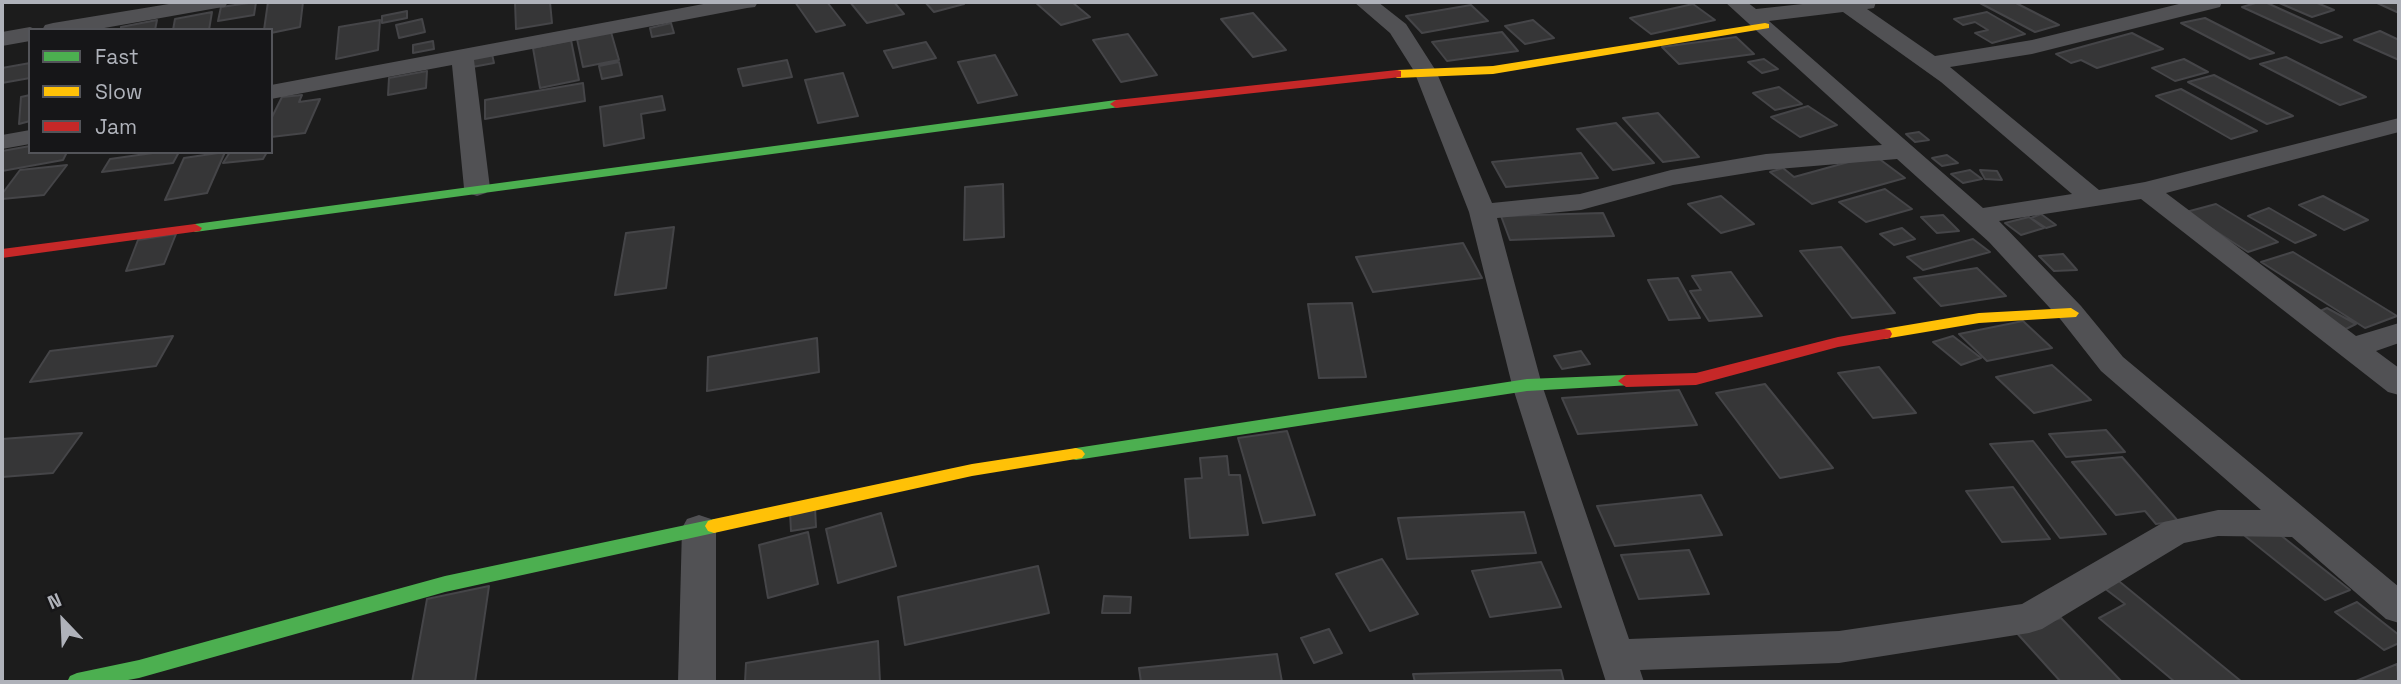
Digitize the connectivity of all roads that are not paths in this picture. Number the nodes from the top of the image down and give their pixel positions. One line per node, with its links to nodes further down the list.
1 (217, 2): 8 (street)
2 (747, 2): 11 (street)
3 (1366, 2): 13 (street)
4 (1876, 2): 6 (street)
5 (2212, 2): 12 (street)
6 (1849, 6): 7 (street); 12 (street)
7 (1750, 15): 13 (street); 18 (street)
8 (65, 28)
9 (28, 34): 10 (street)
10 (2, 39)
11 (462, 56): 14 (street); 19 (street)
12 (1930, 64): 21 (street)
13 (1425, 71): 19 (street); 22 (street)
14 (273, 92)
15 (2399, 125): 20 (street)
16 (28, 137): 17 (street)
17 (2, 142)
18 (1904, 150): 22 (street); 23 (street)
19 (477, 188): 24 (street)
20 (2146, 190): 21 (street); 27 (street)
21 (2093, 198): 23 (street)
22 (1482, 212): 29 (street)
23 (1977, 217): 25 (street)
24 (2, 254)
25 (2071, 313): 29 (street); 30 (street)
26 (2399, 334): 27 (street)
27 (2354, 347): 28 (street)
28 (2399, 384)
29 (1527, 385): 31 (street); 33 (street)
30 (2300, 524): 32 (street); 33 (street)
31 (699, 528): 34 (street); 35 (street)
32 (2399, 608)
33 (1620, 669)
34 (77, 682)
35 (697, 682)

